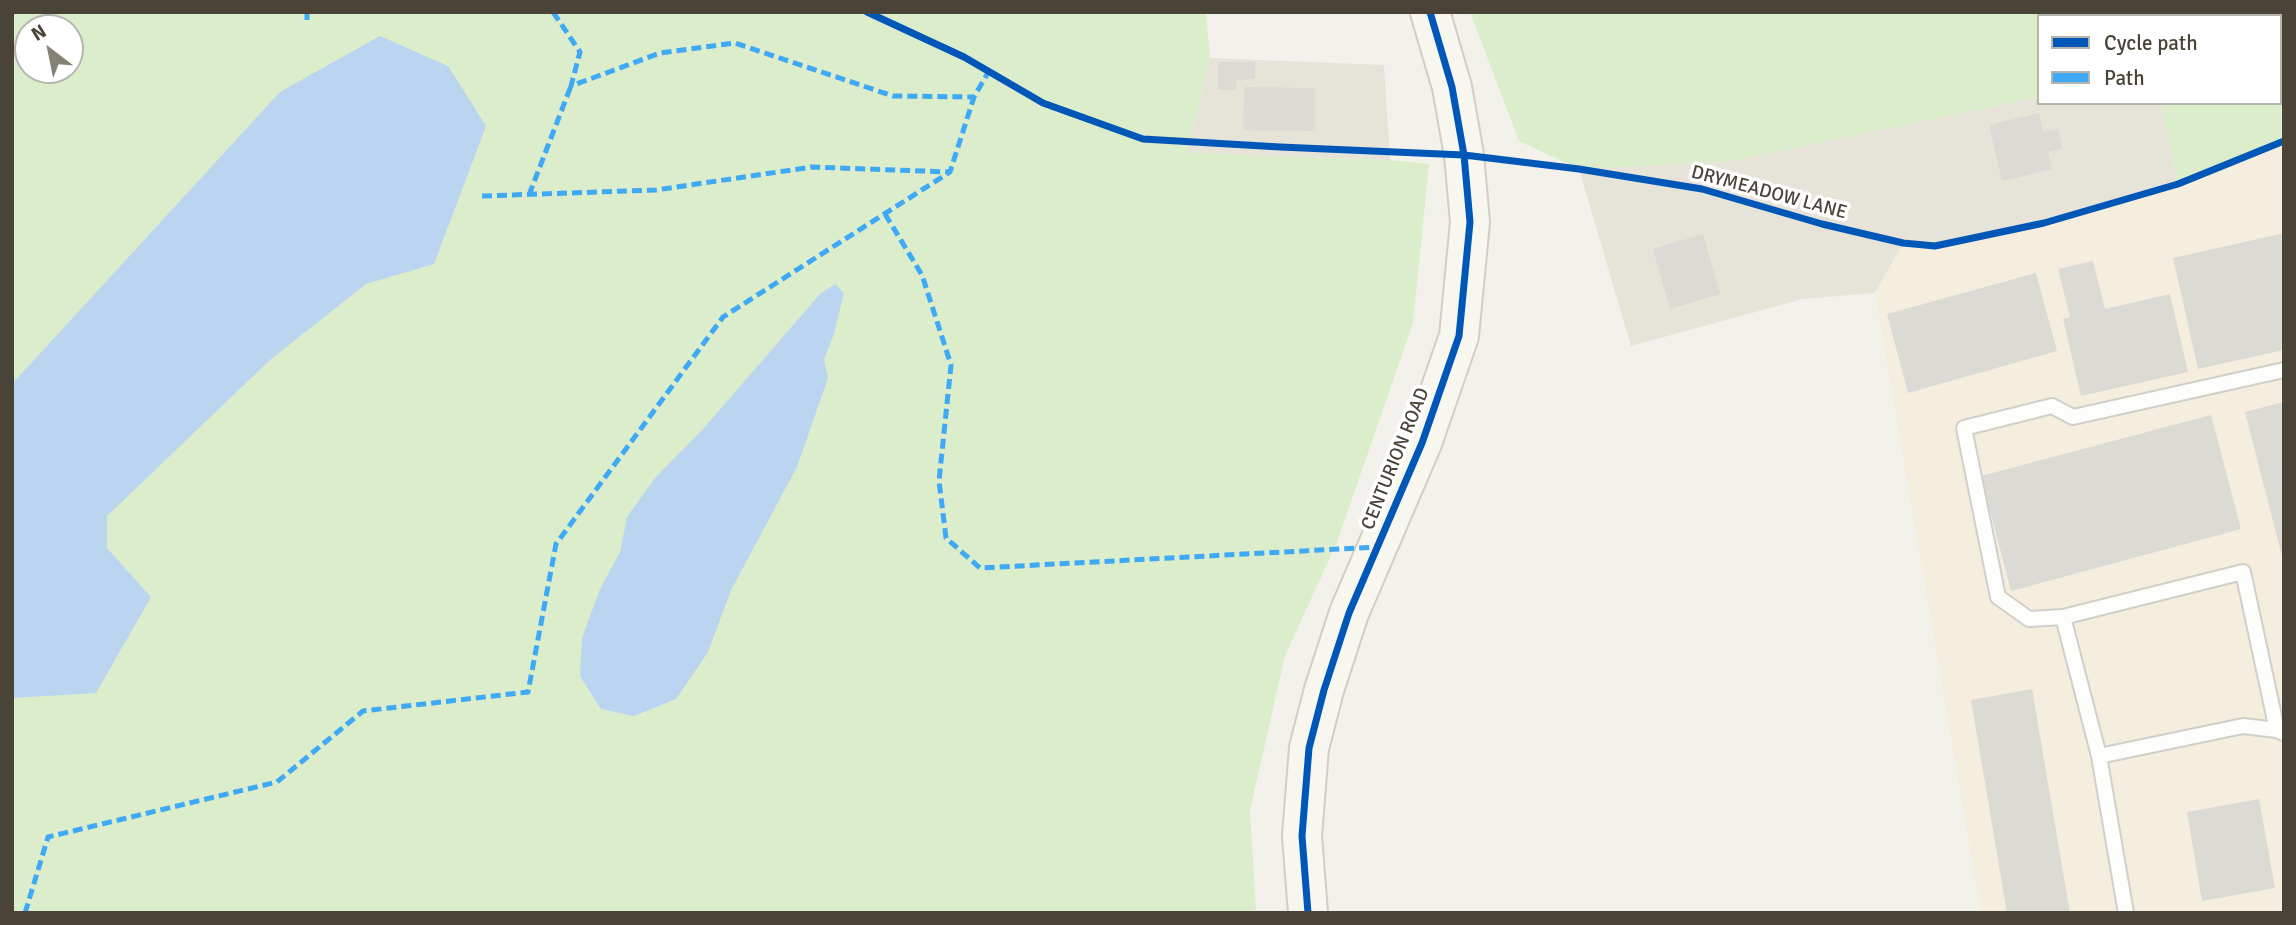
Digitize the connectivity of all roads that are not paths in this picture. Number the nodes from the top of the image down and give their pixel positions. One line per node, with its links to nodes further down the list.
1 (1430, 12): 6 (street, CENTURION ROAD)
2 (2284, 370): 3 (lane)
3 (2063, 617): 4 (lane); 5 (lane)
4 (2281, 732): 5 (lane)
5 (2099, 756): 7 (lane)
6 (1308, 913)
7 (2126, 913)

